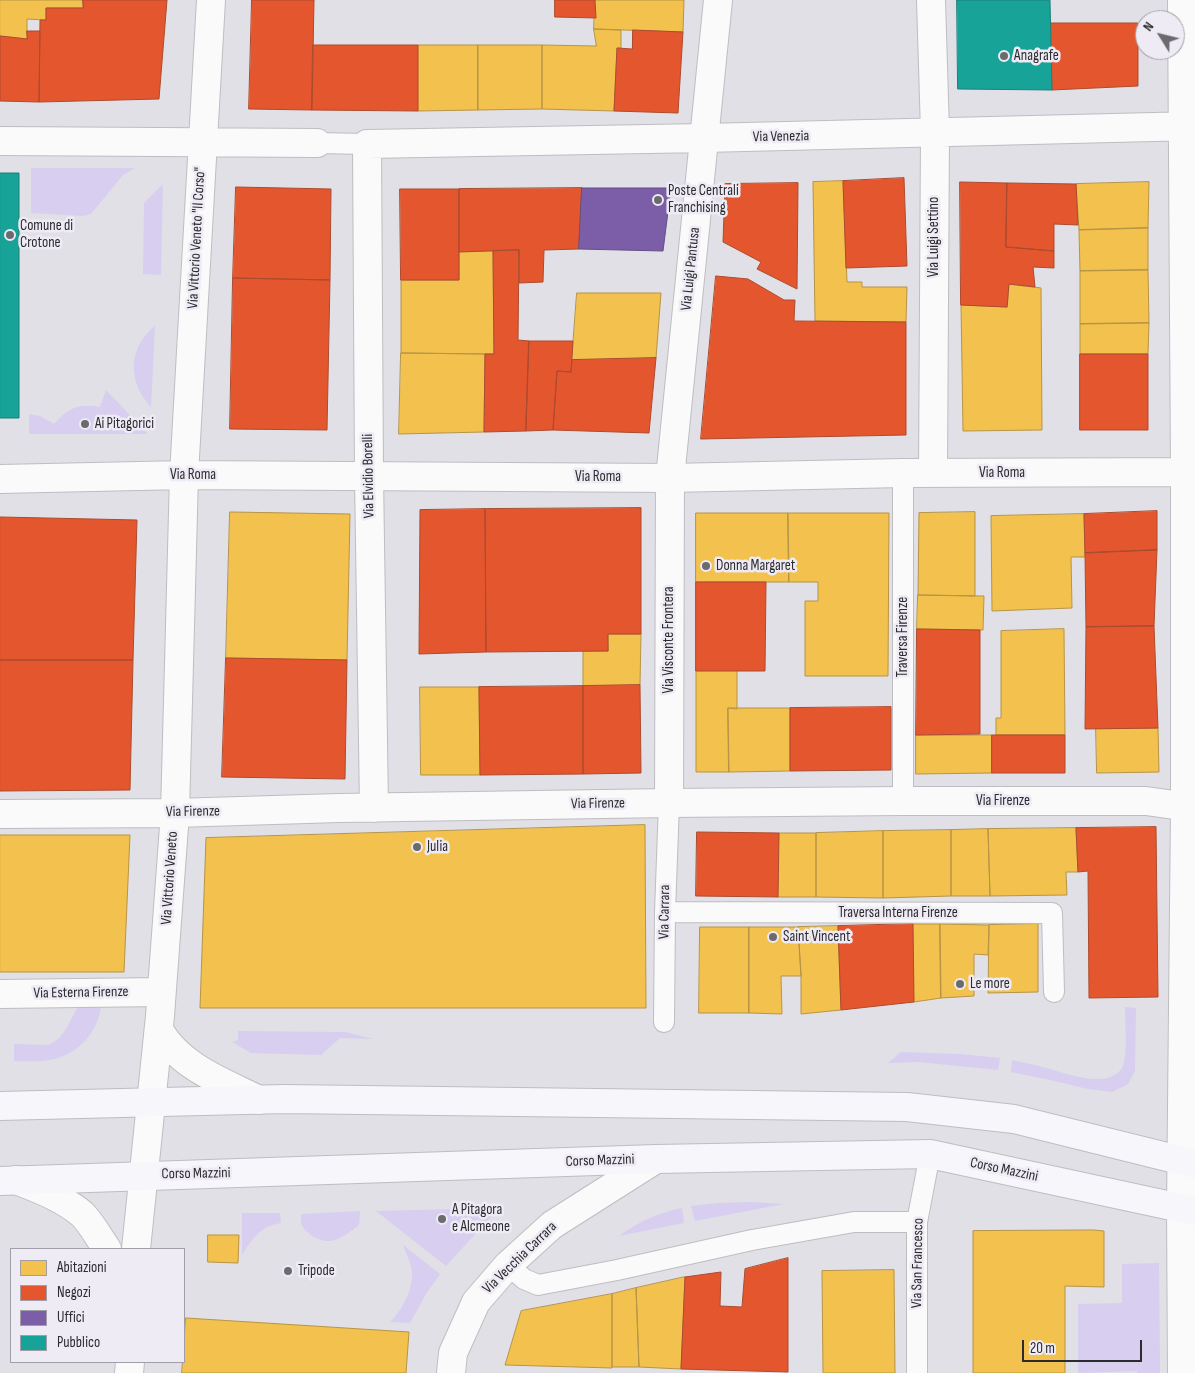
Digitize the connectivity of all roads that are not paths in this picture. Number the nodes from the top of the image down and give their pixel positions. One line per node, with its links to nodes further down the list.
1 (211, 0): 9 (street, Via Vittorio Veneto "Il Corso")
2 (718, 0): 7 (street, Via Luigi Pantusa)
3 (931, 0): 6 (street, Via Luigi Settino)
4 (1182, 0): 5 (street)
5 (1189, 126): 6 (street, Via Venezia); 12 (street)
6 (935, 132): 7 (street, Via Venezia); 14 (street, Via Luigi Settino)
7 (704, 138): 11 (street, Via Venezia); 18 (street, Via Luigi Pantusa)
8 (0, 141): 9 (street)
9 (202, 143): 10 (street); 15 (street, Via Vittorio Veneto "Il Corso")
10 (317, 143): 11 (lane)
11 (367, 144): 16 (street, Via Elvidio Borelli)
12 (1190, 472): 14 (street, Via Roma); 21 (street)
13 (903, 473): 14 (street, Via Roma); 18 (street, Via Roma); 19 (lane, Traversa Firenze)
14 (933, 473)
15 (184, 475): 16 (street, Via Roma); 17 (street, Via Roma); 23 (street, Via Vittorio Veneto)
16 (369, 476): 18 (street, Via Roma); 22 (street, Via Elvidio Borelli)
17 (0, 478)
18 (670, 478): 20 (street, Via Visconte Frontera)
19 (903, 801): 20 (street, Via Firenze); 21 (street, Via Firenze)
20 (669, 803): 22 (street, Via Firenze); 25 (lane, Via Carrara)
21 (1190, 807): 26 (street)
22 (374, 808): 23 (street, Via Firenze)
23 (175, 813): 24 (street, Via Firenze); 27 (street, Via Vittorio Veneto)
24 (0, 814)
25 (665, 912): 28 (lane, Traversa Interna Firenze); 30 (lane, Via Carrara)
26 (1189, 929): 37 (street)
27 (161, 992): 29 (street, Via Esterna Firenze); 31 (street, Via Vittorio Veneto)
28 (1054, 992)
29 (0, 994)
30 (664, 1022)
31 (159, 1030): 32 (street); 33 (street, Via Vittorio Veneto)
32 (259, 1100): 33 (street); 37 (street)
33 (151, 1103): 34 (street); 38 (street, Via Vittorio Veneto)
34 (0, 1106)
35 (930, 1154): 36 (street, Corso Mazzini); 40 (street, Corso Mazzini); 41 (lane, Via San Francesco)
36 (656, 1160): 38 (street, Corso Mazzini); 44 (street, Via Vecchia Carrara)
37 (1189, 1162): 40 (street)
38 (144, 1175): 39 (street, Corso Mazzini); 43 (street, Via Vittorio Veneto)
39 (8, 1180): 42 (street)
40 (1188, 1209): 47 (street)
41 (917, 1222): 44 (lane); 46 (lane, Via San Francesco)
42 (106, 1248)
43 (136, 1248)
44 (508, 1265): 45 (street, Via Vecchia Carrara)
45 (450, 1373)
46 (917, 1373)
47 (1182, 1373)

